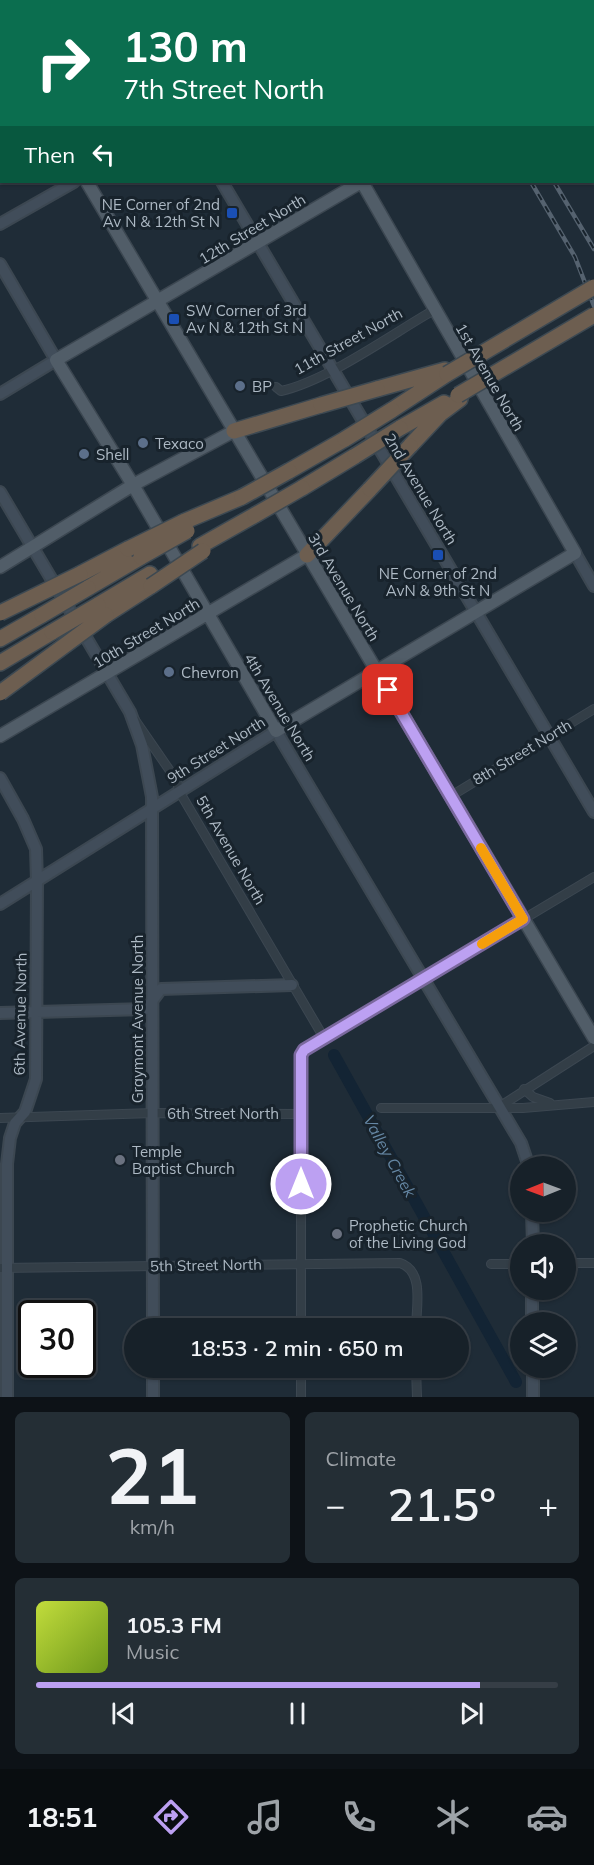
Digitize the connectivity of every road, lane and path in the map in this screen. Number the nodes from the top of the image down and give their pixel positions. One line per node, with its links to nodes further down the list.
1 (72, 183): 6 (street)
2 (88, 183): 10 (main road, 3rd Avenue North)
3 (223, 183): 7 (street, 2nd Avenue North)
4 (360, 183): 7 (main road, 12th Street North)
5 (363, 183): 11 (main road, 1st Avenue North)
6 (0, 224)
7 (258, 243): 10 (main road, 12th Street North); 14 (street, 2nd Avenue North)
8 (0, 264): 13 (street, 4th Avenue North)
9 (594, 287): 15 (highway, bridge)
10 (158, 302): 13 (main road, 12th Street North); 19 (main road, 3rd Avenue North)
11 (434, 310): 14 (street, 11th Street North); 24 (main road, 1st Avenue North)
12 (594, 315): 18 (highway, bridge)
13 (56, 360): 17 (street); 20 (main road, 4th Avenue North)
14 (333, 369): 16 (street, 11th Street North); 29 (street, 2nd Avenue North)
15 (446, 372): 19 (highway, bridge); 23 (highway, bridge)
16 (276, 387)
17 (0, 394)
18 (459, 397): 25 (highway, bridge); 28 (highway, bridge)
19 (234, 431): 20 (main road); 25 (main road, 3rd Avenue North)
20 (133, 484): 22 (main road); 31 (main road, 4th Avenue North)
21 (0, 492): 22 (street, 5th Avenue North)
22 (33, 548): 26 (main road); 35 (street, 5th Avenue North)
23 (134, 553): 30 (highway, bridge); 32 (highway, bridge)
24 (575, 553): 27 (street, 1st Avenue North); 29 (main road, 9th Street North)
25 (307, 555): 31 (main road, 10th Street North); 34 (main road, 3rd Avenue North)
26 (0, 567)
27 (594, 586)
28 (102, 610): 33 (highway, bridge); 36 (highway, bridge)
29 (476, 611): 34 (main road, 9th Street North); 41 (street, 2nd Avenue North)
30 (0, 614)
31 (207, 614): 35 (main road, 10th Street North); 39 (main road, 4th Avenue North)
32 (0, 639)
33 (0, 663)
34 (376, 670): 39 (main road, 9th Street North); 44 (main road, 3rd Avenue North)
35 (107, 674): 38 (street, 5th Avenue North); 40 (main road, 10th Street North)
36 (0, 693)
37 (594, 709): 41 (street, 8th Street North)
38 (129, 712): 43 (street, 5th Avenue North); 45 (street, Graymont Avenue North)
39 (276, 731): 43 (street, 9th Street North); 51 (street, 4th Avenue North)
40 (0, 736)
41 (549, 736): 44 (street, 8th Street North); 46 (street, 2nd Avenue North)
42 (0, 778): 48 (street, 6th Avenue North)
43 (179, 791): 45 (street, 9th Street North); 52 (street, 5th Avenue North)
44 (451, 796): 50 (main road, 3rd Avenue North)
45 (152, 808): 48 (street, 9th Street North); 53 (street, Graymont Avenue North)
46 (594, 812)
47 (594, 878): 50 (street)
48 (37, 881): 49 (street, 9th Street North); 54 (street, 6th Avenue North)
49 (0, 903)
50 (523, 919): 51 (street); 57 (main road, 3rd Avenue North)
51 (423, 979): 56 (street); 62 (street, 4th Avenue North)
52 (292, 985): 53 (street); 56 (street, 5th Avenue North)
53 (152, 1003): 54 (street); 64 (street, Graymont Avenue North)
54 (37, 1012): 55 (street); 67 (street, 6th Avenue North)
55 (0, 1013)
56 (324, 1038): 65 (street)
57 (594, 1038)
58 (594, 1046): 59 (street)
59 (524, 1089): 61 (street); 62 (street)
60 (594, 1102): 61 (street)
61 (560, 1104): 62 (street)
62 (499, 1107): 63 (street); 68 (street, 4th Avenue North)
63 (381, 1108)
64 (153, 1113): 65 (street, 6th Street North); 67 (street, 6th Street North); 74 (street, Graymont Avenue North)
65 (301, 1114): 69 (street)
66 (0, 1118): 67 (street, 6th Street North)
67 (20, 1118): 75 (street, 6th Avenue North)
68 (525, 1156)
69 (301, 1263): 74 (street, 5th Street North); 77 (street); 78 (street, 5th Street North)
70 (576, 1263): 71 (street)
71 (594, 1263)
72 (491, 1264): 73 (street)
73 (510, 1264)
74 (153, 1265): 75 (street, 5th Street North); 76 (street, Graymont Avenue North)
75 (3, 1268): 83 (street, 6th Avenue North)
76 (153, 1318)
77 (301, 1318)
78 (416, 1318)
79 (153, 1378): 84 (street)
80 (301, 1378): 85 (street)
81 (417, 1378): 86 (street)
82 (533, 1378): 87 (street)
83 (7, 1397)
84 (153, 1397)
85 (301, 1397)
86 (417, 1397)
87 (533, 1397)

